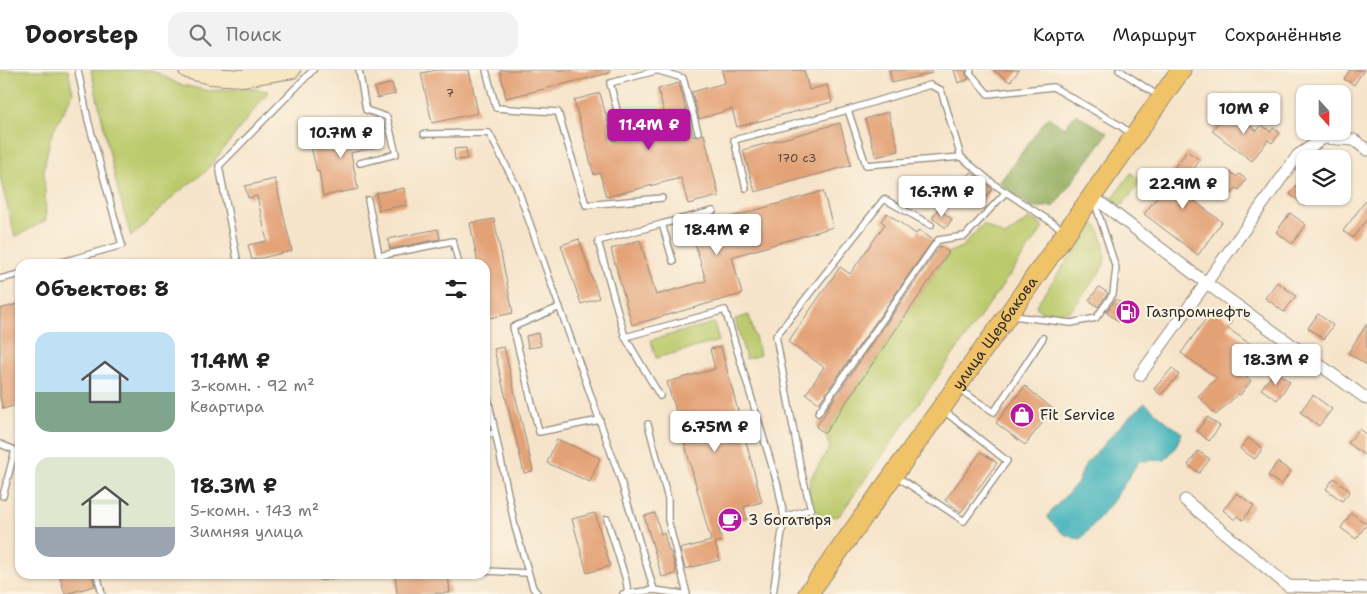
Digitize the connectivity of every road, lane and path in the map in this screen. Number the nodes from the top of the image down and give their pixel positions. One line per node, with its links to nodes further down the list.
1 (78, 70): 30 (lane)
2 (187, 70): 11 (main road)
3 (292, 70): 11 (main road)
4 (313, 70): 31 (lane)
5 (359, 70): 20 (lane)
6 (486, 70): 24 (lane)
7 (659, 70): 14 (lane); 15 (lane)
8 (971, 70): 17 (lane)
9 (1119, 70): 12 (lane)
10 (1181, 70): 12 (main road, улица Щербакова)
11 (244, 74)
12 (1162, 98): 17 (main road, улица Щербакова)
13 (848, 110): 19 (lane); 19 (lane); 21 (lane)
14 (622, 130)
15 (698, 132)
16 (424, 134): 37 (lane)
17 (1134, 136): 23 (main road, улица Щербакова)
18 (1367, 150): 36 (street)
19 (961, 157): 22 (lane)
20 (360, 163)
21 (746, 188)
22 (1006, 192): 29 (lane); 47 (lane)
23 (1092, 196): 29 (main road, улица Щербакова); 36 (street); 38 (lane)
24 (662, 198)
25 (368, 200): 32 (lane)
26 (713, 211): 27 (lane)
27 (662, 224): 33 (lane); 39 (lane)
28 (931, 225): 56 (lane)
29 (1067, 232): 38 (main road, улица Щербакова)
30 (73, 259)
31 (237, 259)
32 (458, 259)
33 (672, 260)
34 (15, 275): 35 (lane)
35 (0, 279)
36 (1206, 283): 41 (street); 44 (street)
37 (560, 307): 48 (lane); 48 (lane)
38 (1008, 315): 42 (main road, улица Щербакова)
39 (625, 337): 43 (lane); 56 (lane)
40 (1044, 338): 42 (lane)
41 (1140, 375)
42 (956, 388): 45 (main road, улица Щербакова)
43 (660, 396)
44 (1367, 399)
45 (941, 408): 53 (main road, улица Щербакова); 53 (lane)
46 (490, 412): 50 (lane)
47 (818, 413)
48 (600, 420): 62 (lane)
49 (648, 424): 68 (lane)
50 (495, 433): 51 (lane); 59 (lane)
51 (490, 434)
52 (0, 444): 54 (lane)
53 (894, 474): 70 (main road, улица Щербакова)
54 (3, 496)
55 (1185, 500): 61 (street)
56 (784, 517): 69 (lane)
57 (607, 518): 63 (lane)
58 (490, 571): 59 (lane)
59 (528, 573): 65 (lane)
60 (98, 579): 64 (lane)
61 (1367, 588)
62 (654, 590): 63 (lane); 67 (lane)
63 (628, 593): 66 (lane)
64 (102, 594)
65 (538, 594)
66 (623, 594)
67 (683, 594)
68 (687, 594)
69 (773, 594)
70 (808, 594)

